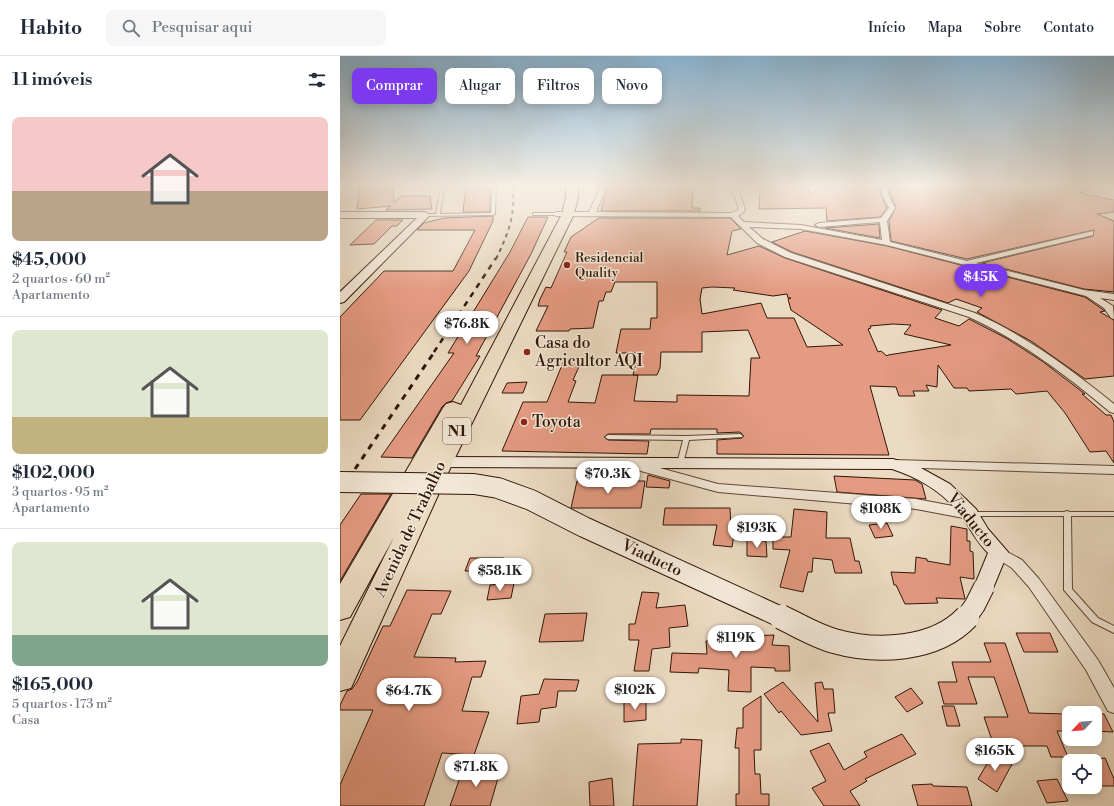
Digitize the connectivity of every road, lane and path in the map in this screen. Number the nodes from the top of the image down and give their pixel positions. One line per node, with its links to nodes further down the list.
1 (419, 221): 13 (street)
2 (558, 221): 19 (highway, Avenida de Trabalho / N1)
3 (738, 221): 6 (street)
4 (872, 221): 7 (street)
5 (884, 221): 9 (street)
6 (741, 224): 7 (street); 15 (street)
7 (801, 227): 9 (street)
8 (1090, 234): 10 (street)
9 (887, 243): 10 (street)
10 (967, 263): 11 (street)
11 (1084, 293): 12 (street); 14 (street)
12 (1114, 297)
13 (340, 299)
14 (1114, 316)
15 (1114, 410)
16 (740, 436): 18 (lane)
17 (608, 437): 18 (lane)
18 (686, 438): 21 (lane)
19 (433, 462): 20 (street, Viaducto); 29 (highway, Avenida de Trabalho / N1); 31 (highway, Avenida de Trabalho / N1)
20 (630, 464): 21 (street, Viaducto); 26 (street)
21 (680, 464): 22 (street, Viaducto)
22 (893, 464): 23 (street); 26 (street, Viaducto)
23 (1114, 470)
24 (340, 482): 28 (street, Viaducto, bridge)
25 (1067, 513): 26 (lane); 27 (lane); 30 (lane)
26 (970, 514): 28 (street, Viaducto)
27 (1114, 514)
28 (998, 552): 32 (street)
29 (346, 599)
30 (1114, 630)
31 (340, 678)
32 (1114, 704)

